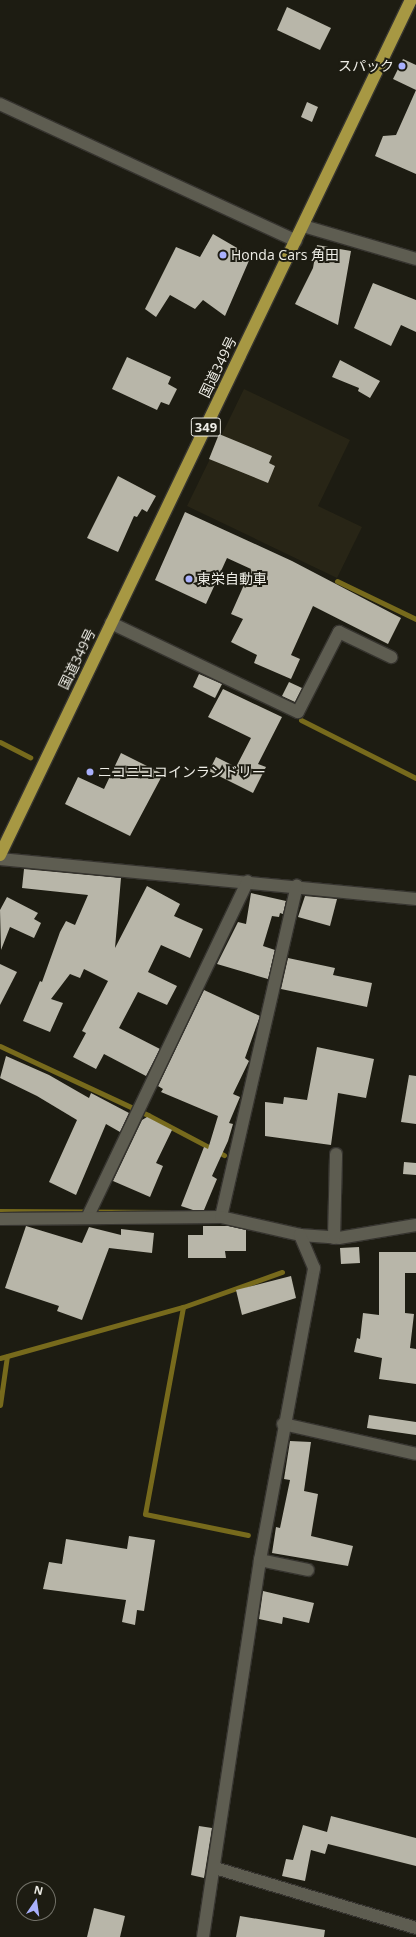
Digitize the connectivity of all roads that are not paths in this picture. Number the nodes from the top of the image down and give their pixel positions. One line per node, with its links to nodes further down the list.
1 (411, 0): 3 (highway, 国道349号 / 349)
2 (0, 104): 4 (street)
3 (303, 226): 4 (highway, 国道349号 / 349); 5 (street)
4 (296, 241): 6 (highway, 国道349号 / 349)
5 (416, 259)
6 (111, 623): 7 (street); 8 (highway, 国道349号 / 349)
7 (391, 657)
8 (0, 855)
9 (0, 859): 10 (street)
10 (248, 881): 11 (street); 15 (street)
11 (297, 886): 12 (street); 14 (street)
12 (416, 899)
13 (336, 1154): 19 (street)
14 (221, 1217): 15 (street); 18 (street)
15 (87, 1218): 16 (street)
16 (0, 1219)
17 (416, 1225): 19 (street)
18 (300, 1235): 19 (street); 20 (street)
19 (334, 1238)
20 (283, 1424): 21 (street); 22 (street)
21 (416, 1454)
22 (260, 1560): 23 (street); 24 (street)
23 (308, 1570)
24 (215, 1868): 25 (street); 26 (street)
25 (416, 1928)
26 (203, 1937)

